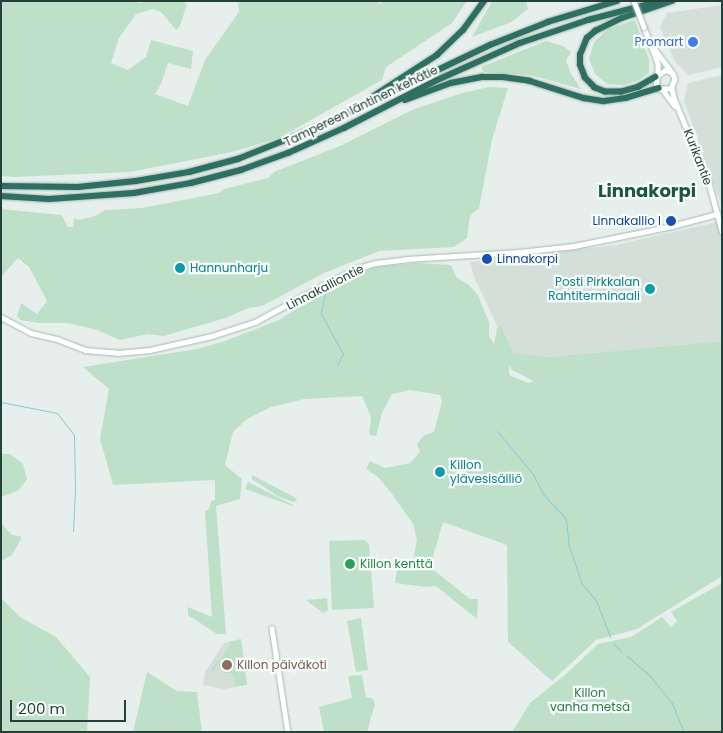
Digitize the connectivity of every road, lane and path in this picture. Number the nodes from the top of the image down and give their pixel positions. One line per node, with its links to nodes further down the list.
1 (484, 1): 12 (highway)
2 (617, 1): 12 (highway, Tampereen läntinen kehätie)
3 (634, 1): 6 (main road, bridge)
4 (661, 1): 11 (highway, Tampereen läntinen kehätie)
5 (672, 1): 8 (highway)
6 (653, 48): 7 (main road); 8 (main road)
7 (671, 72): 8 (main road); 9 (main road)
8 (657, 76): 10 (main road)
9 (672, 88): 10 (main road); 13 (main road, Kurikantie)
10 (660, 89): 11 (highway); 13 (main road, Kurikantie)
11 (391, 104): 15 (highway, Tampereen läntinen kehätie)
12 (355, 109): 14 (highway, Tampereen läntinen kehätie)
13 (680, 113): 16 (main road, Kurikantie)
14 (1, 186)
15 (1, 196)
16 (718, 214): 17 (main road, Kurikantie); 18 (main road, Linnakalliontie)
17 (722, 231)
18 (1, 317)
19 (272, 628): 20 (main road)
20 (288, 732)

